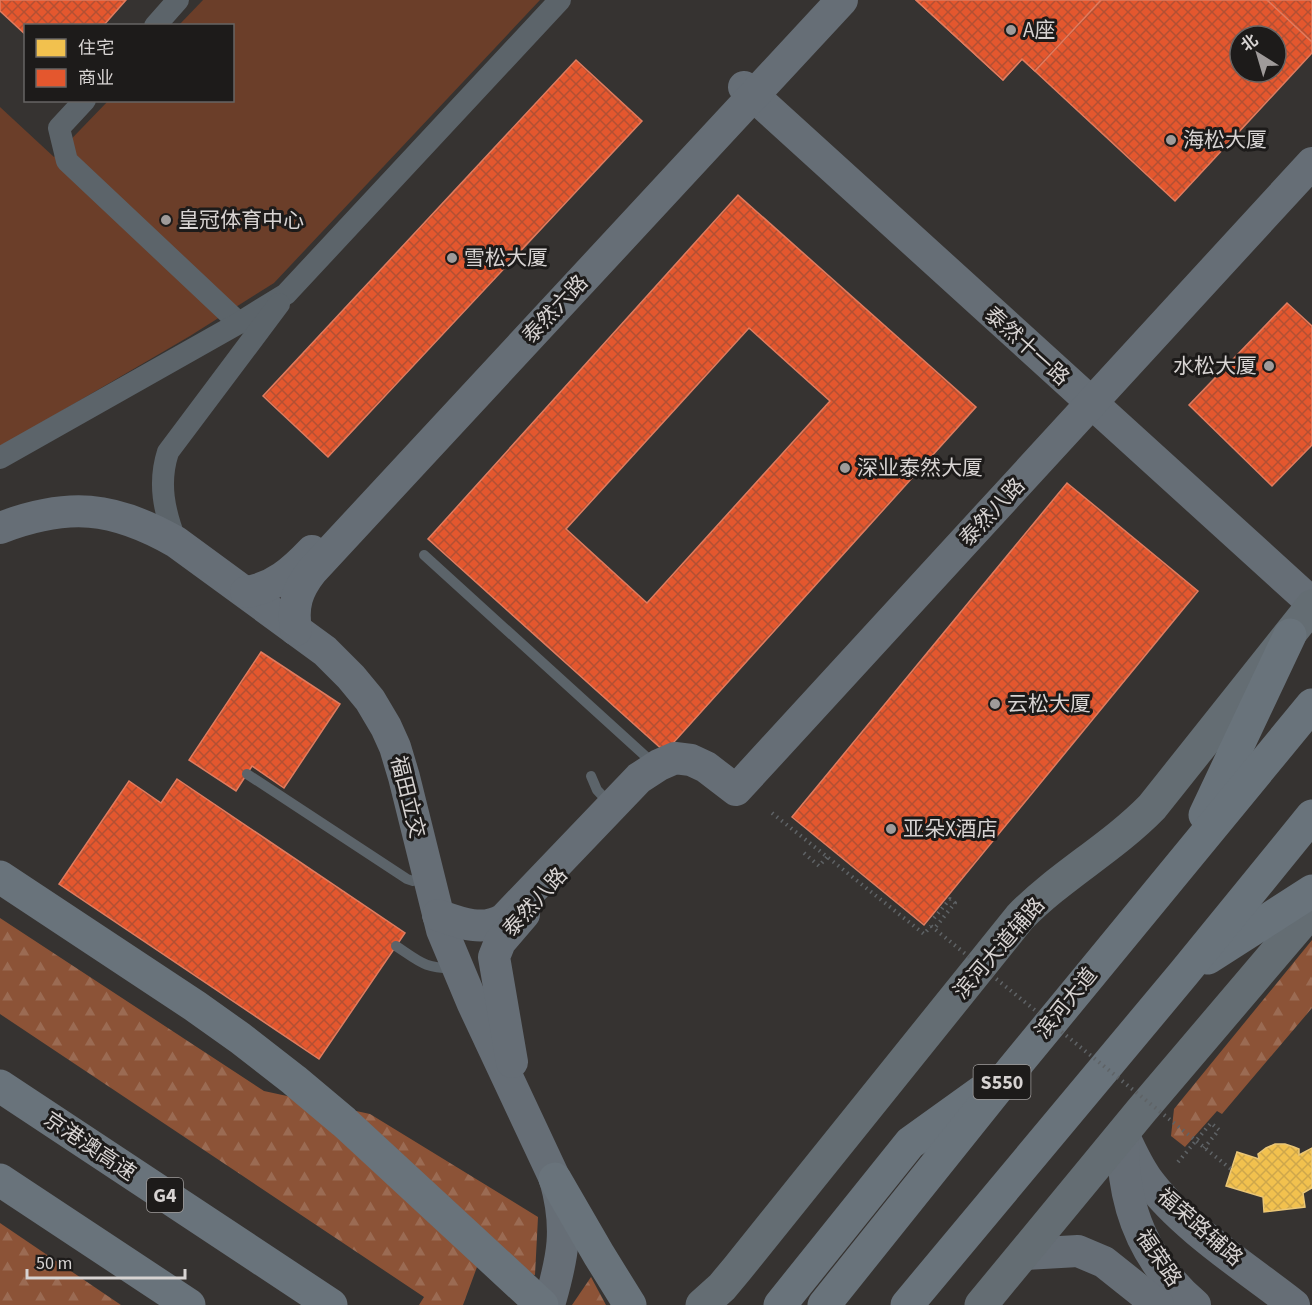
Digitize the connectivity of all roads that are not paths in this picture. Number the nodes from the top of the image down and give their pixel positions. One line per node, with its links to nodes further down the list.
1 (178, 0): 5 (street)
2 (560, 0): 9 (street)
3 (825, 0): 6 (street, 泰然六路)
4 (842, 0): 6 (street, 泰然六路)
5 (156, 24)
6 (749, 91): 11 (street, 泰然十一路); 16 (street, 泰然六路); 18 (street, 泰然六路)
7 (83, 102): 10 (street)
8 (1312, 163): 11 (street, 泰然八路)
9 (286, 294): 10 (street); 14 (street)
10 (239, 323): 12 (street)
11 (1091, 404): 17 (street, 泰然十一路); 21 (street, 泰然八路)
12 (0, 458)
13 (0, 528): 14 (street, 福田立交)
14 (176, 542): 16 (street, 福田立交)
15 (424, 555): 21 (lane)
16 (246, 592): 18 (street, 福田立交)
17 (1312, 605): 19 (main road, 滨河大道辅路)
18 (296, 630): 28 (street, 福田立交)
19 (1290, 635): 26 (highway); 47 (main road, 滨河大道辅路)
20 (1312, 705): 26 (highway, 滨河大道 / S550)
21 (655, 768): 24 (street, 泰然八路); 37 (street, 泰然八路)
22 (247, 774): 28 (lane)
23 (591, 776): 24 (lane)
24 (612, 807): 31 (street, 泰然八路)
25 (1312, 816): 34 (highway)
26 (1183, 861): 35 (highway, 滨河大道 / S550)
27 (0, 877): 45 (highway)
28 (428, 877): 31 (street, 福田立交)
29 (1312, 891): 34 (highway)
30 (1312, 910): 38 (main road)
31 (438, 915): 33 (street, 福田立交)
32 (396, 946): 33 (lane)
33 (456, 968): 37 (street, 福田立交)
34 (1184, 973): 50 (highway)
35 (1012, 1070): 48 (highway); 49 (highway, 滨河大道 / S550)
36 (0, 1086): 44 (highway, 京港澳高速 / G4)
37 (518, 1099): 39 (street, 福田立交)
38 (1123, 1134): 41 (main road); 53 (street, 福荣路); 54 (street, 福荣路辅路)
39 (555, 1179): 42 (highway); 46 (street, 福田立交)
40 (0, 1180): 43 (highway)
41 (1025, 1254): 51 (main road); 52 (street, 福荣路)
42 (625, 1297)
43 (189, 1305)
44 (331, 1305)
45 (542, 1305)
46 (549, 1305)
47 (702, 1305)
48 (780, 1305)
49 (824, 1305)
50 (907, 1305)
51 (981, 1305)
52 (1158, 1305)
53 (1195, 1305)
54 (1294, 1305)

